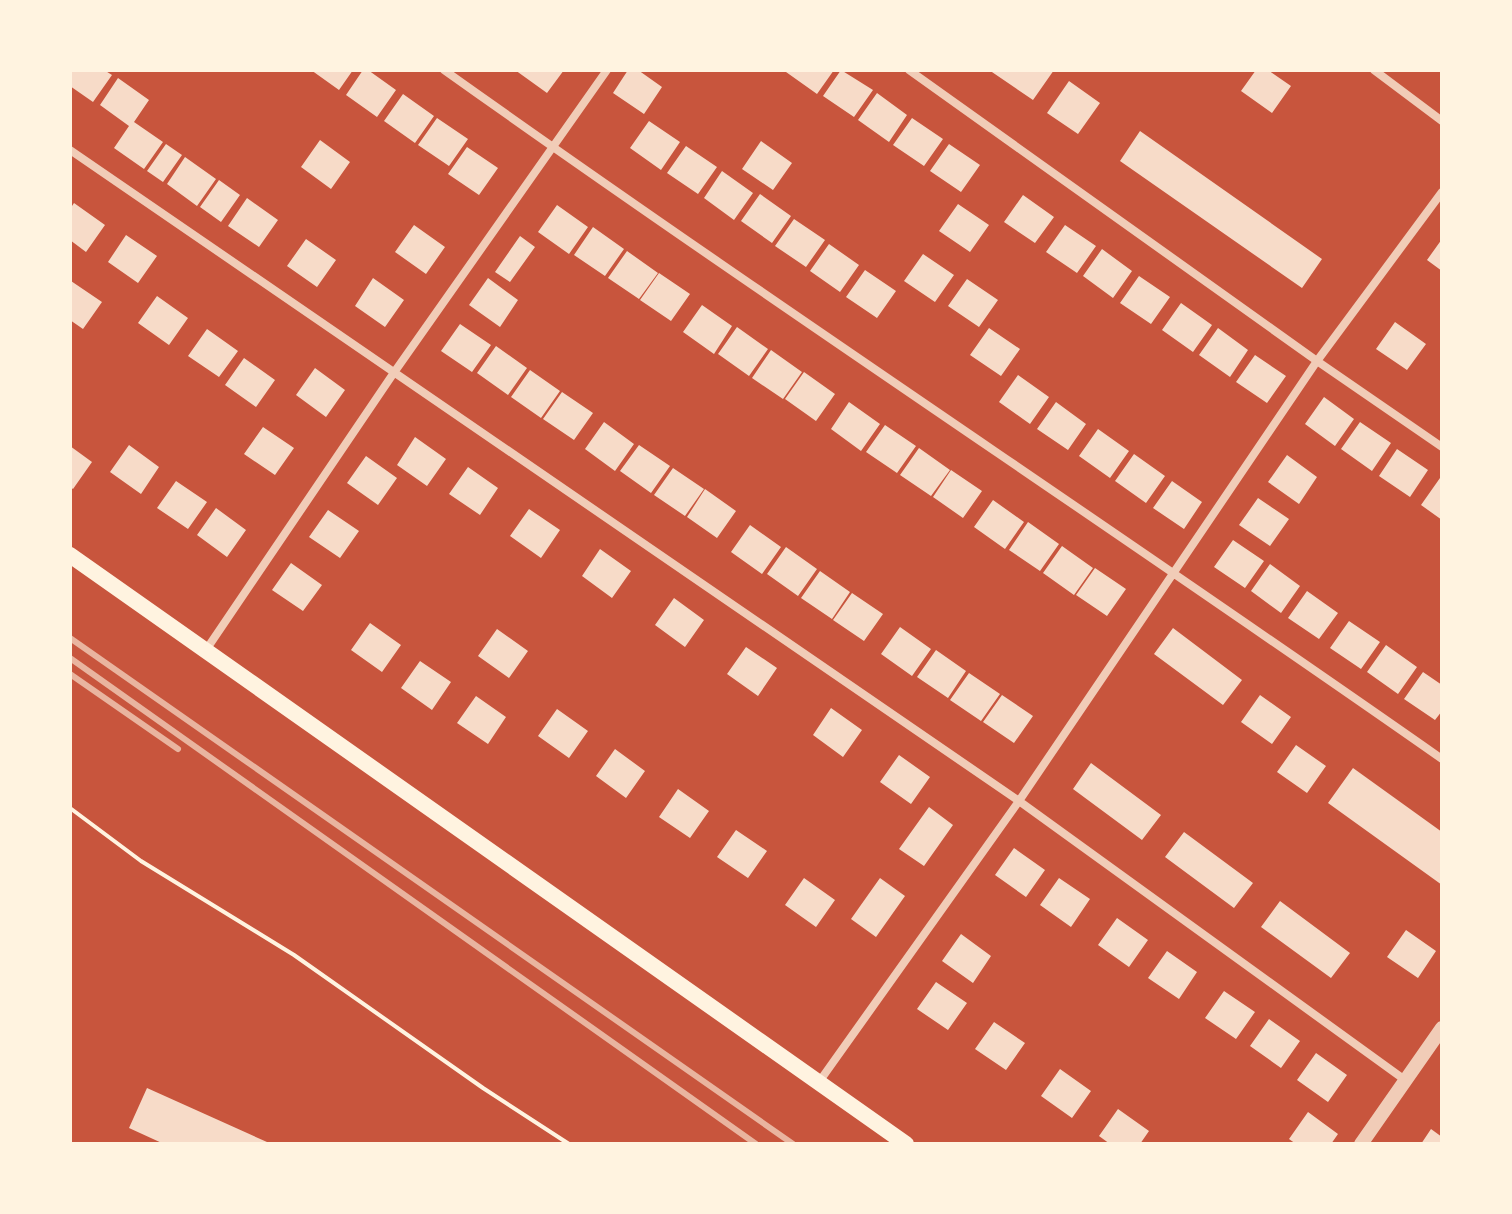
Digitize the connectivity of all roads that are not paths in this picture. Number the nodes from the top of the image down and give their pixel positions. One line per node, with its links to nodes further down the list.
1 (444, 70): 6 (street)
2 (607, 70): 6 (street)
3 (909, 70): 9 (street)
4 (1374, 70): 5 (street)
5 (1442, 121)
6 (553, 148): 10 (street); 13 (street)
7 (70, 150): 10 (street)
8 (1442, 192): 9 (street)
9 (1317, 361): 11 (street); 13 (street)
10 (393, 374): 14 (street); 16 (street)
11 (1442, 447)
12 (70, 555): 14 (main road)
13 (1174, 571): 15 (street); 16 (street)
14 (206, 650): 19 (main road)
15 (1442, 759)
16 (1019, 801): 18 (street); 19 (street)
17 (1442, 1028): 18 (street)
18 (1405, 1080): 21 (street)
19 (818, 1083): 20 (main road)
20 (906, 1144)
21 (1361, 1144)

